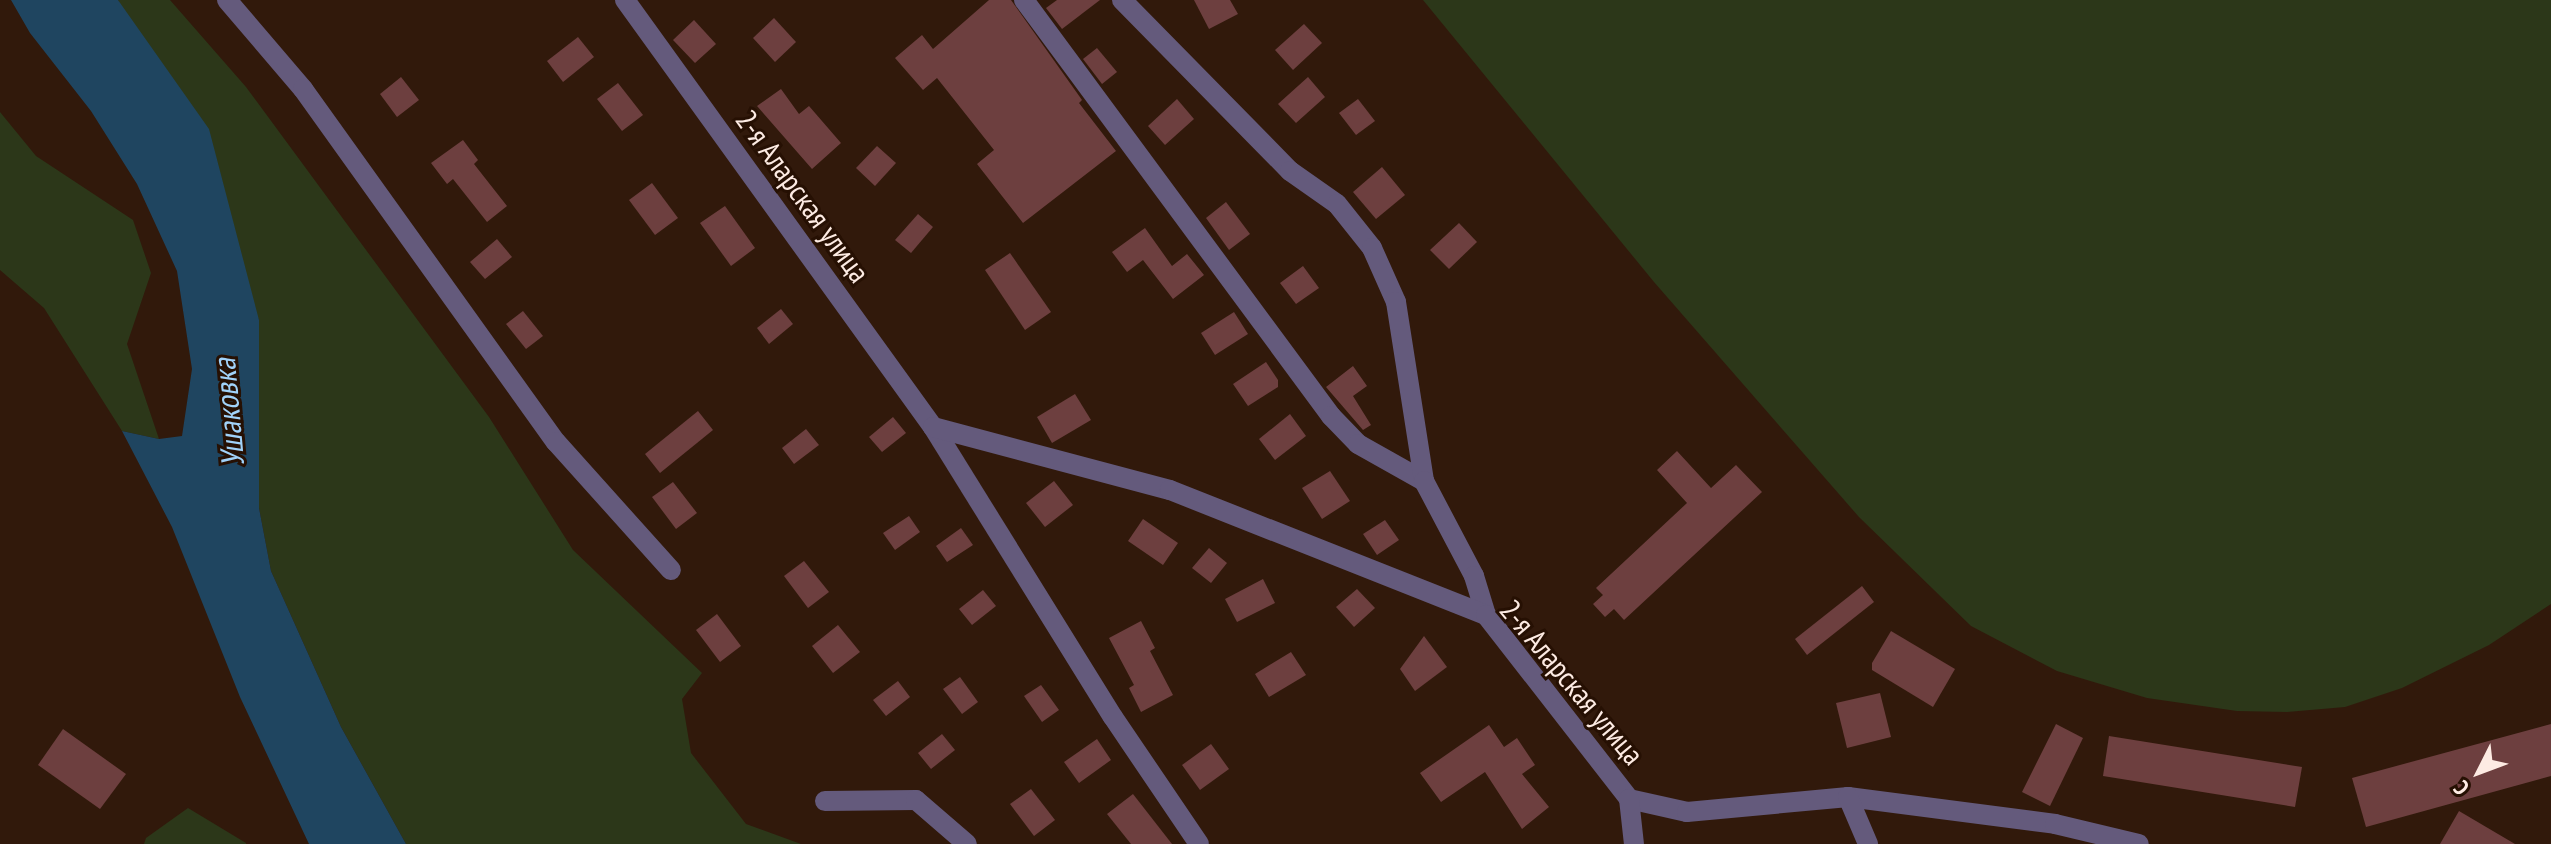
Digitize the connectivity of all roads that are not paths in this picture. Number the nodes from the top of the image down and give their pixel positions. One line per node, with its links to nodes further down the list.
1 (227, 0): 7 (street)
2 (625, 0): 5 (street, 2-я Аларская улица)
3 (1024, 0): 6 (street)
4 (1122, 0): 6 (street)
5 (933, 427): 8 (street, 2-я Аларская улица); 13 (street, 2-я Аларская улица)
6 (1424, 481): 8 (street)
7 (671, 570)
8 (1486, 615): 10 (street, 2-я Аларская улица)
9 (1848, 797): 10 (street, 2-я Аларская улица); 15 (street); 16 (street, 2-я Аларская улица)
10 (1629, 799): 14 (street)
11 (825, 801): 12 (street)
12 (967, 844)
13 (1199, 844)
14 (1634, 844)
15 (1868, 844)
16 (2139, 844)

